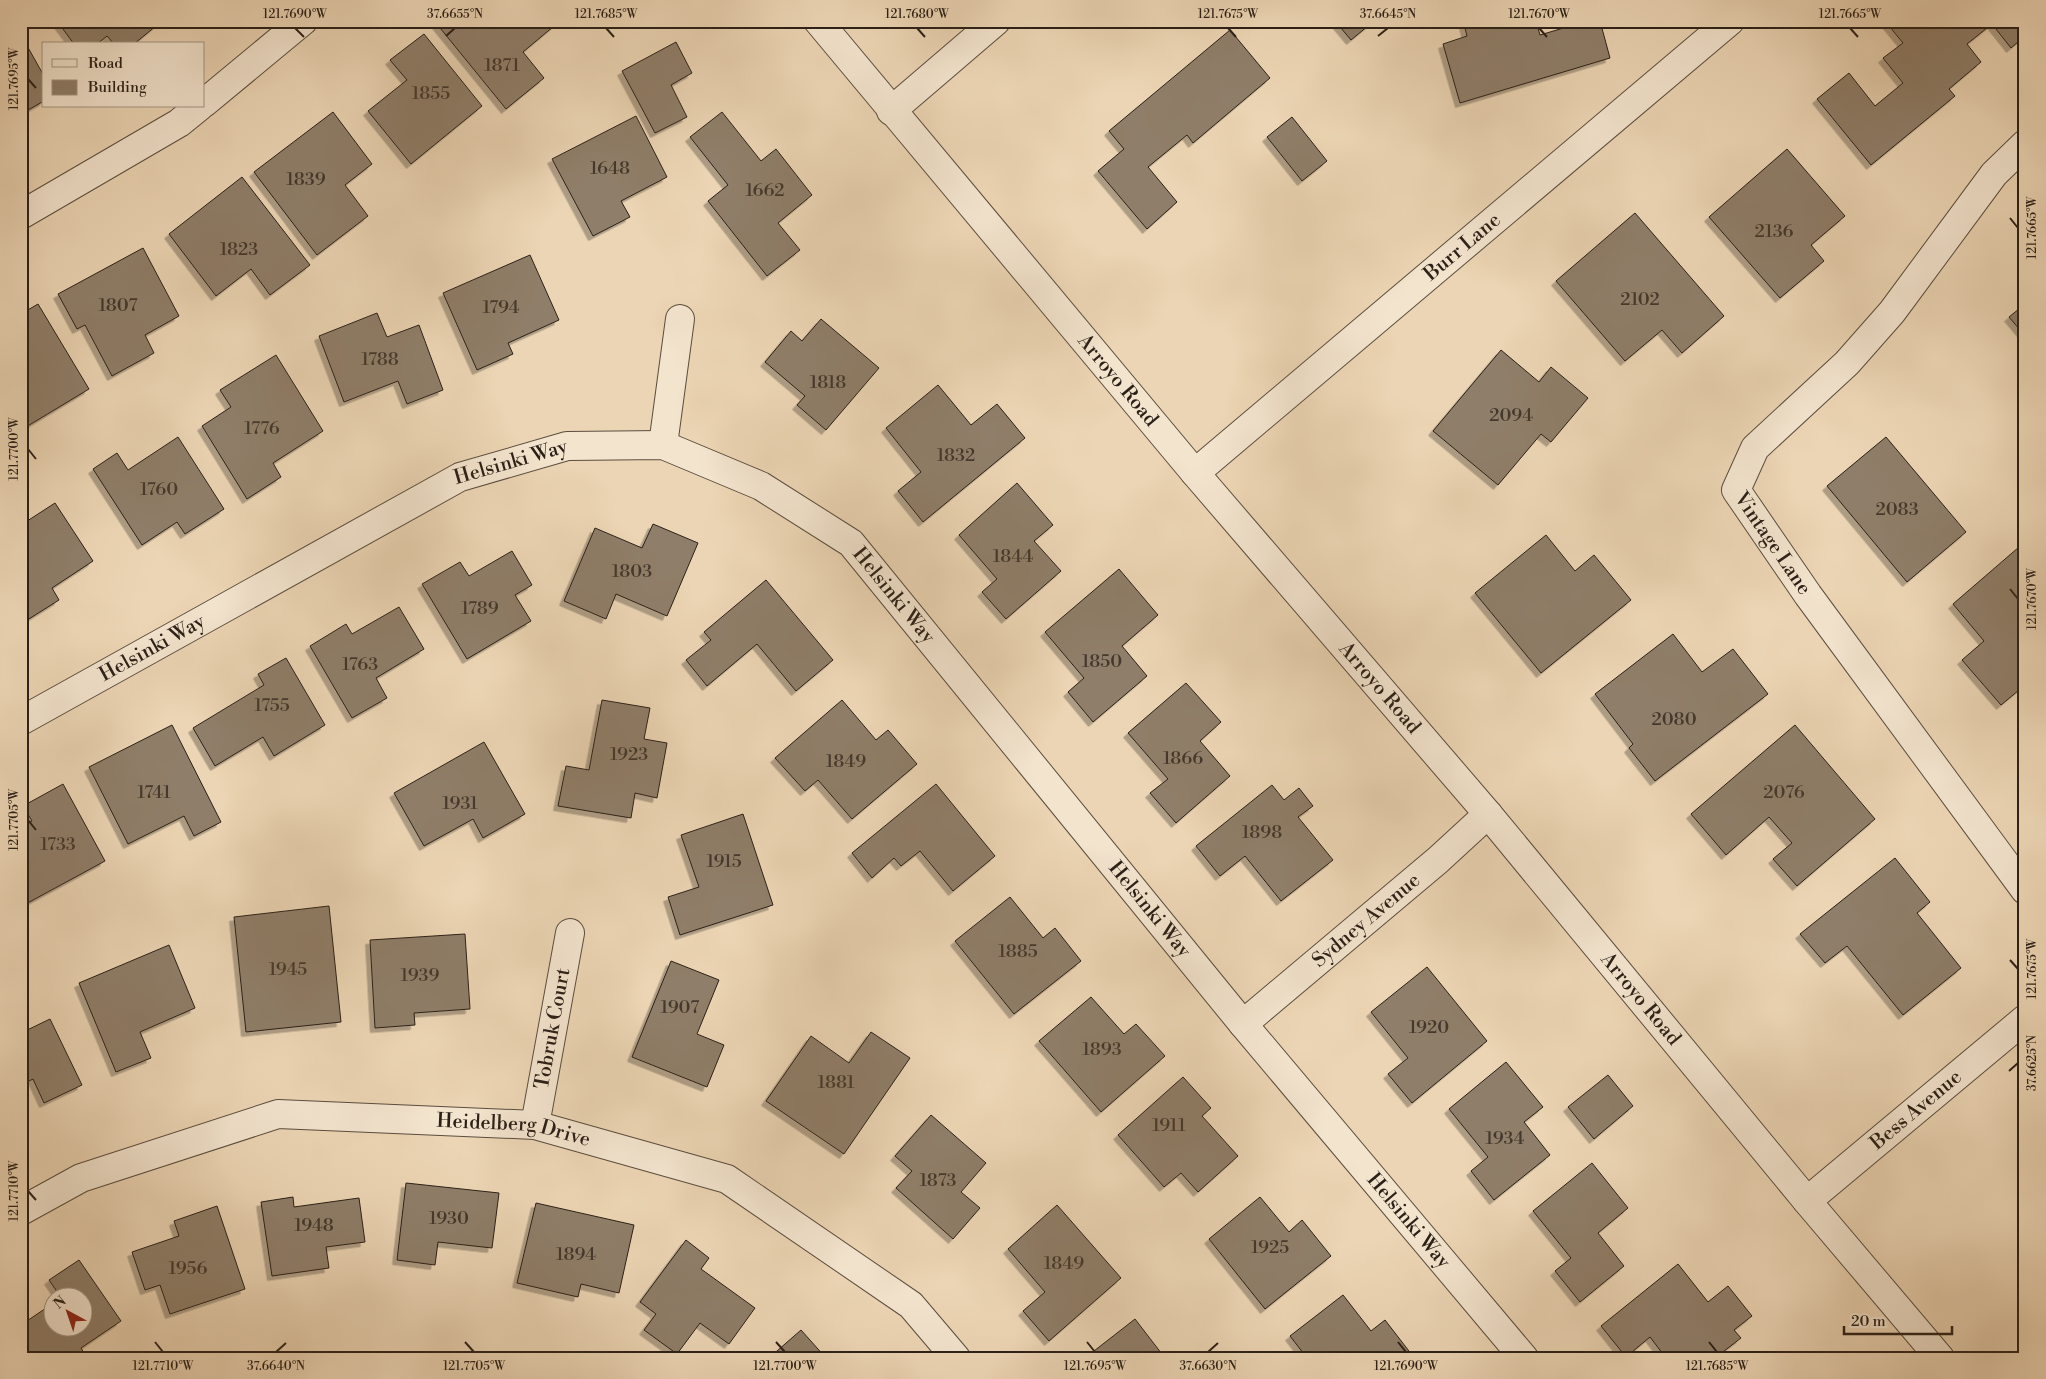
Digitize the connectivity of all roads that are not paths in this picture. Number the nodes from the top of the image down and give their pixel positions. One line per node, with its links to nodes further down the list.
1 (303, 21): 5 (street)
2 (818, 21): 7 (street, Arroyo Road)
3 (996, 21): 7 (street)
4 (1730, 21): 12 (street, Burr Lane)
5 (205, 102)
6 (198, 108): 9 (street)
7 (891, 111): 12 (street, Arroyo Road)
8 (2025, 144): 15 (street, Vintage Lane)
9 (21, 215)
10 (680, 320): 11 (street)
11 (663, 446): 13 (street, Helsinki Way); 18 (street, Helsinki Way)
12 (1195, 473): 14 (street, Arroyo Road)
13 (21, 721)
14 (1488, 814): 18 (street, Sydney Avenue); 20 (street, Arroyo Road)
15 (2025, 890)
16 (570, 933): 19 (street, Tobruk Court)
17 (2025, 1018): 20 (street, Bess Avenue)
18 (1243, 1024): 23 (street, Helsinki Way)
19 (536, 1125): 21 (street, Heidelberg Drive); 22 (street, Heidelberg Drive)
20 (1807, 1201): 24 (street, Arroyo Road)
21 (21, 1211)
22 (956, 1358)
23 (1524, 1358)
24 (1940, 1358)

